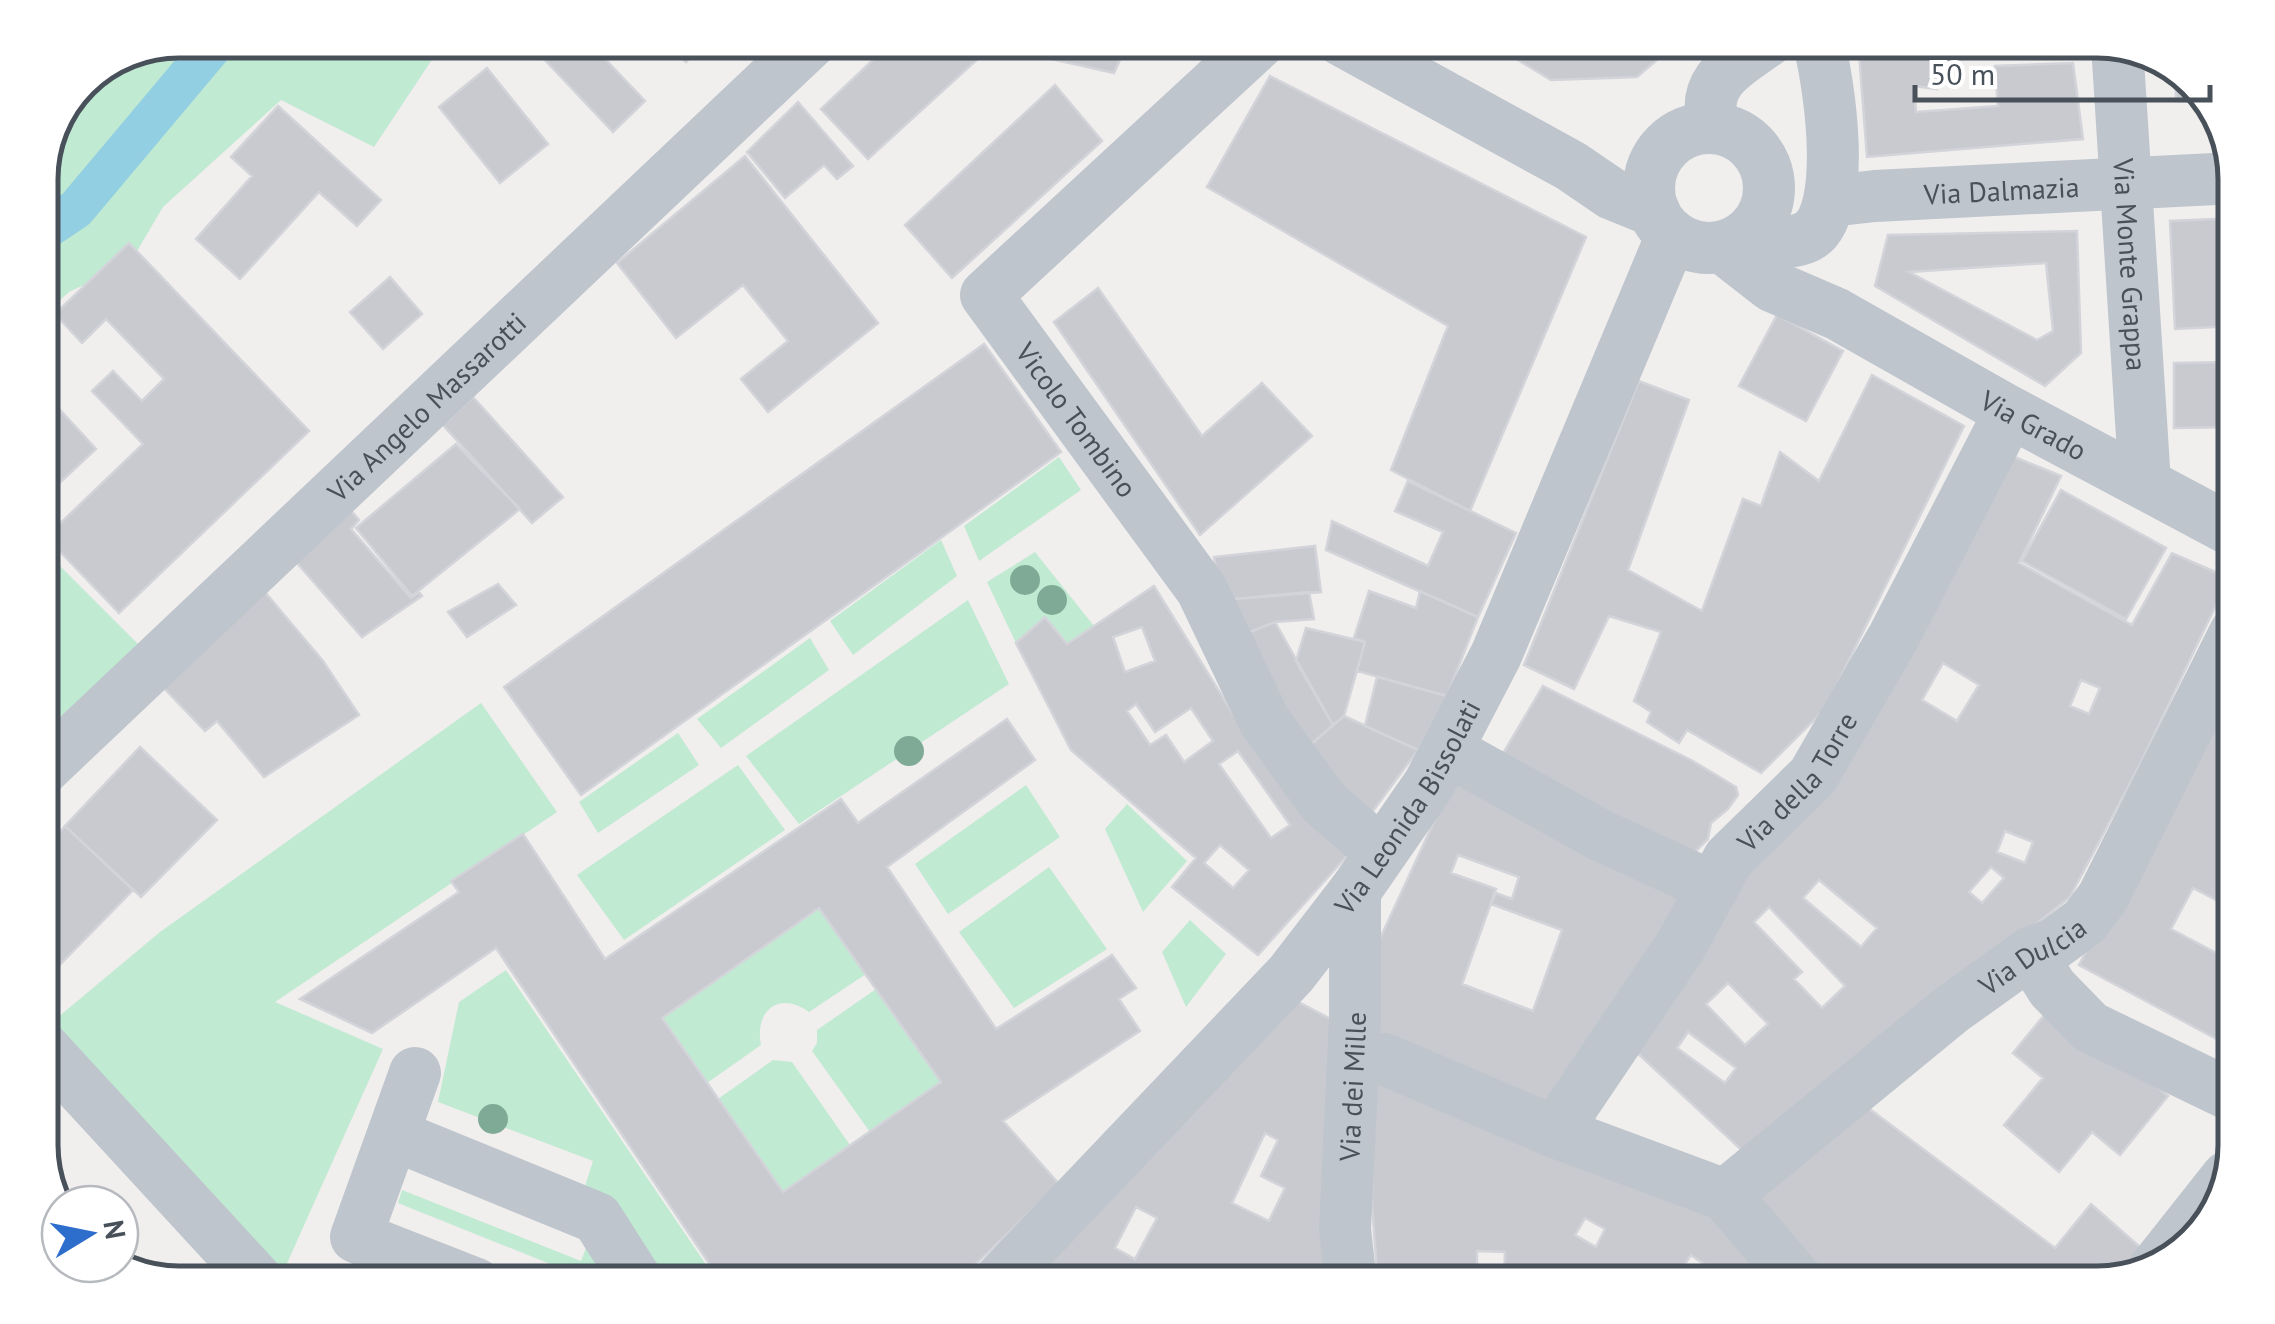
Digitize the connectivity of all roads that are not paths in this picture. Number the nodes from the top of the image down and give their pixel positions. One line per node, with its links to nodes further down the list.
1 (794, 58): 20 (street, Via Angelo Massarotti)
2 (1242, 58): 21 (street, Vicolo Tombino)
3 (1374, 58): 9 (street)
4 (1745, 58): 7 (street)
5 (1823, 58): 12 (street)
6 (2118, 60): 11 (street, Via Monte Grappa)
7 (1714, 127): 8 (street); 14 (street)
8 (1660, 152): 9 (street); 13 (street)
9 (1571, 166): 13 (street)
10 (2217, 179): 11 (street, Via Dalmazia)
11 (2125, 184): 12 (street, Via Dalmazia); 16 (street, Via Monte Grappa)
12 (1830, 201): 14 (street)
13 (1663, 223): 14 (street); 19 (street, Via Leonida Bissolati)
14 (1755, 235): 15 (street, Via Grado)
15 (2010, 412): 16 (street, Via Grado); 22 (street, Via della Torre)
16 (2145, 484): 17 (street, Via Grado)
17 (2217, 523)
18 (2218, 667): 23 (street, Via Dulcia)
19 (1447, 750): 21 (street, Via Leonida Bissolati); 22 (street)
20 (58, 755)
21 (1368, 871): 34 (street, Via Leonida Bissolati); 35 (street, Via dei Mille)
22 (1713, 888): 28 (street, Via della Torre)
23 (2030, 954): 27 (street); 30 (street, Via Dulcia)
24 (1384, 1059): 28 (street)
25 (58, 1064): 31 (street)
26 (416, 1074): 29 (street)
27 (2218, 1089)
28 (1556, 1132): 30 (street)
29 (394, 1135): 32 (street); 33 (street)
30 (1725, 1195): 36 (street)
31 (244, 1266)
32 (430, 1266)
33 (628, 1266)
34 (1013, 1266)
35 (1349, 1266)
36 (1786, 1266)

